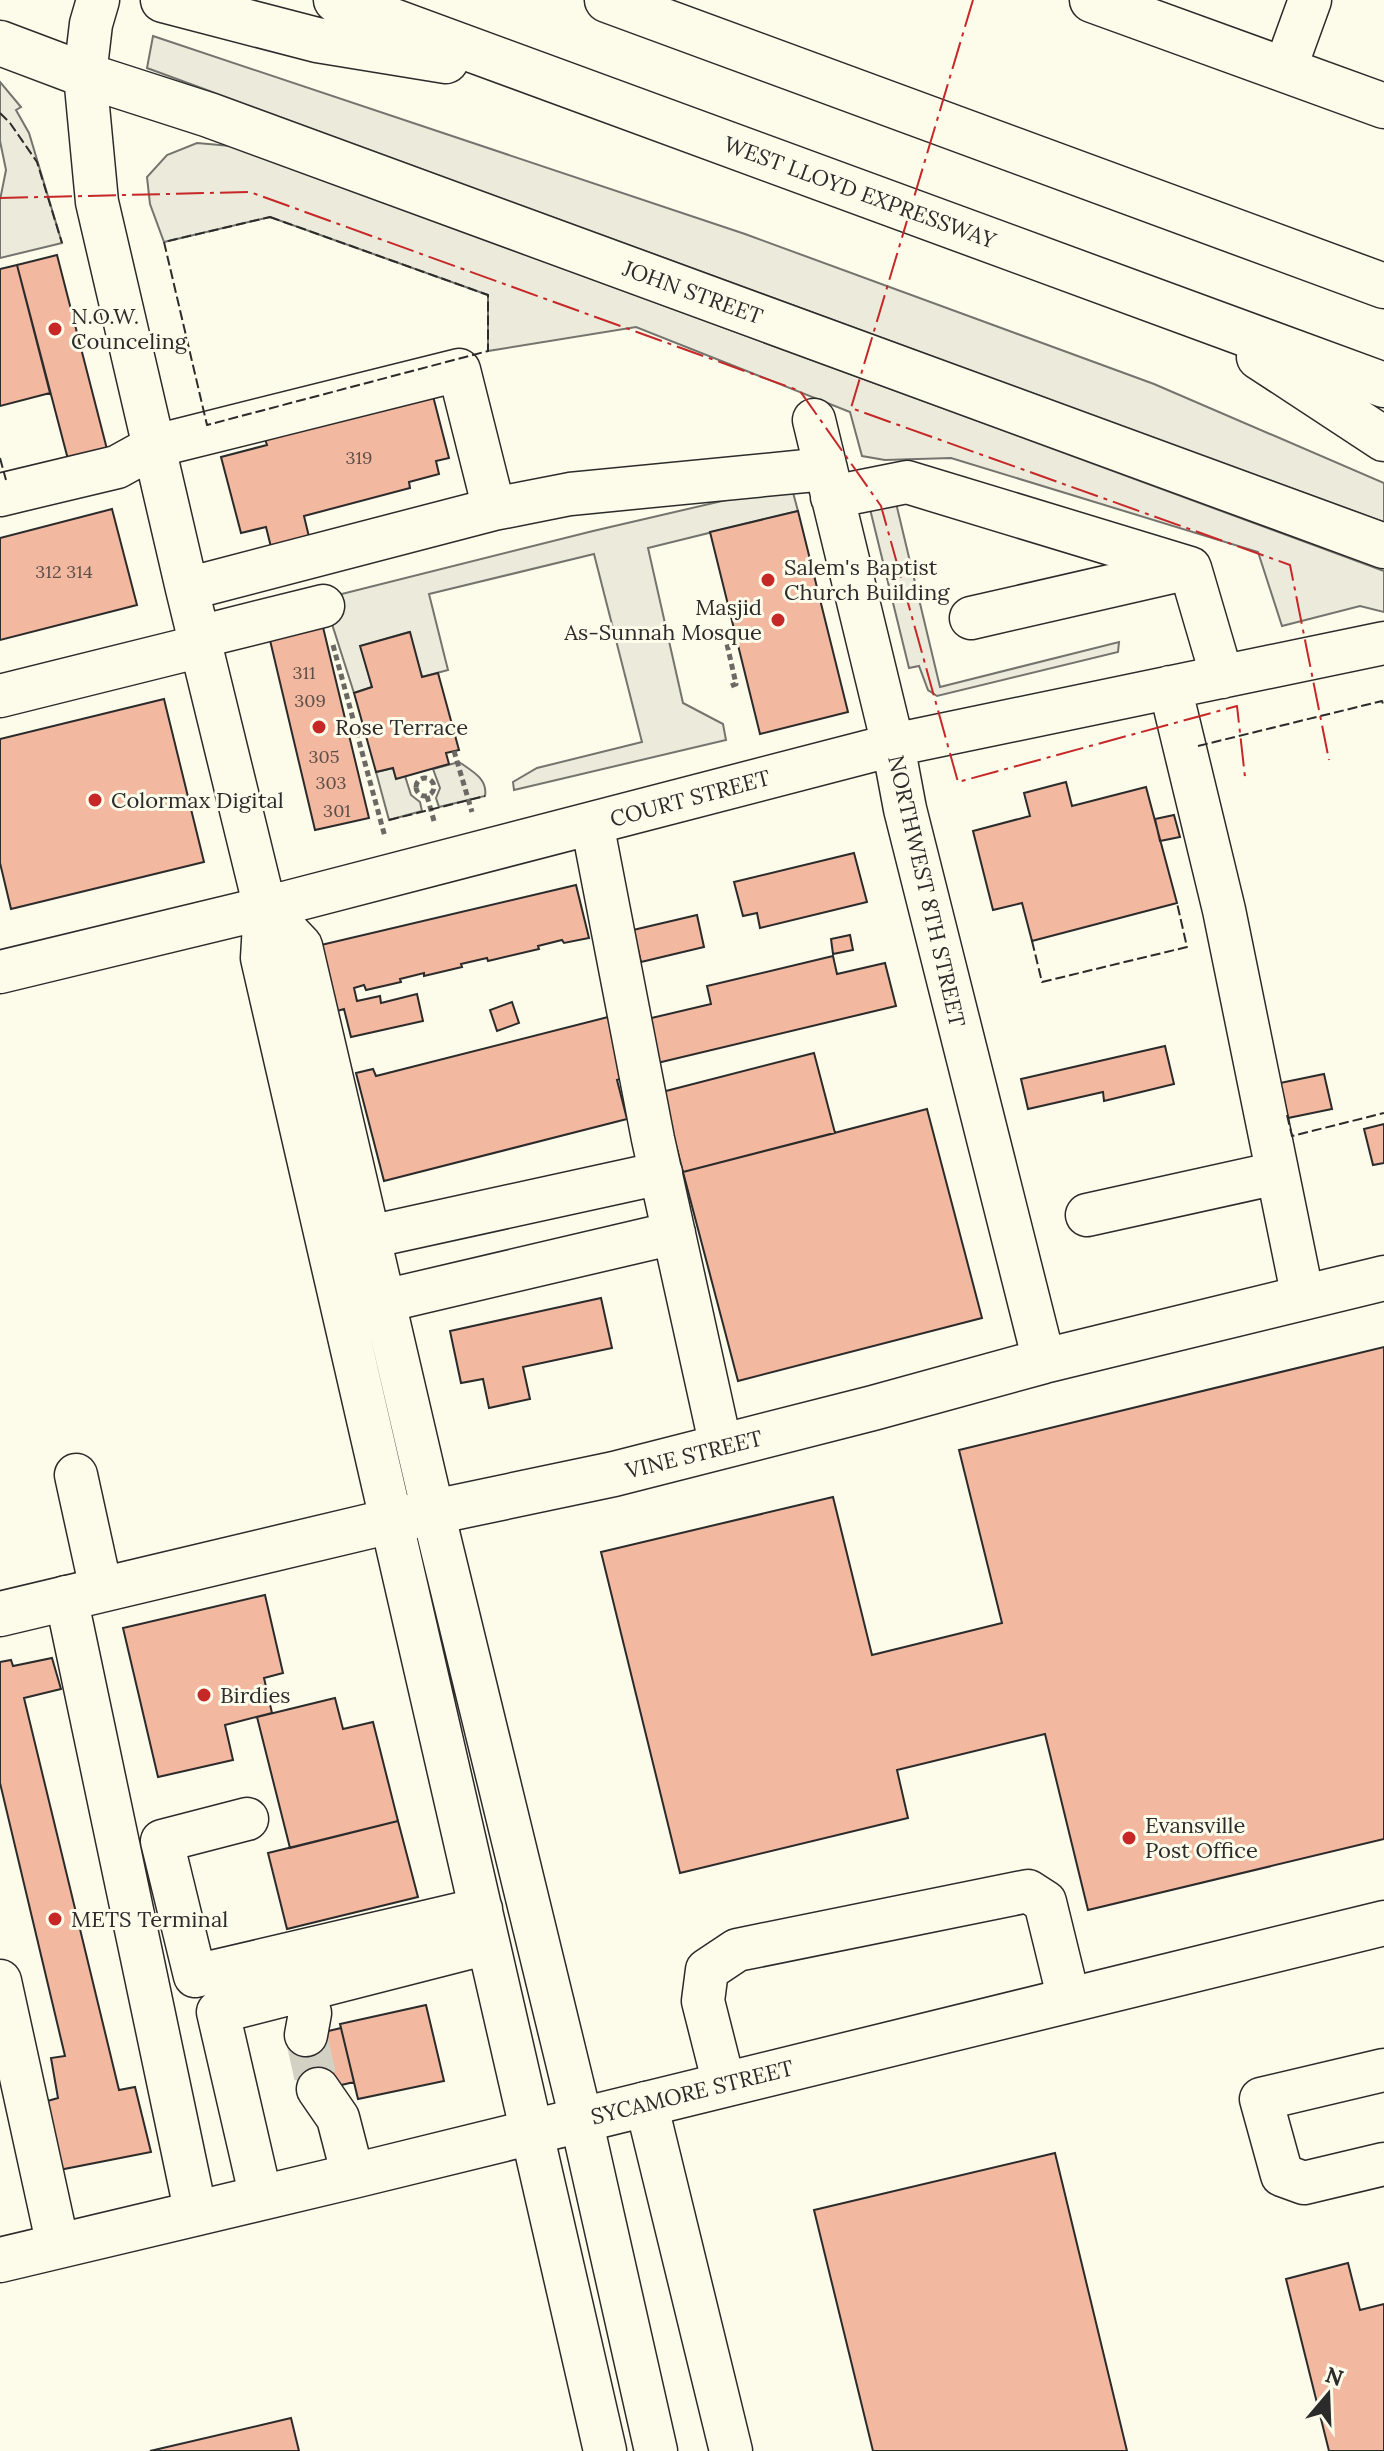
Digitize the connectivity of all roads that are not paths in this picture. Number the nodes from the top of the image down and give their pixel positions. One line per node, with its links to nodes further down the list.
1 (98, 0): 9 (street)
2 (163, 0): 10 (main road)
3 (336, 0): 10 (main road, WEST LLOYD EXPRESSWAY)
4 (607, 0): 12 (main road)
5 (1092, 0): 8 (main road)
6 (1310, 0): 8 (street)
7 (0, 43): 9 (main road, JOHN STREET)
8 (1285, 69): 11 (main road)
9 (85, 75): 17 (street); 21 (main road, JOHN STREET)
10 (548, 77): 13 (main road, WEST LLOYD EXPRESSWAY)
11 (1384, 106)
12 (1384, 286)
13 (1197, 316): 14 (main road, WEST LLOYD EXPRESSWAY); 16 (main road)
14 (1384, 385)
15 (814, 420): 18 (street, NORTHWEST 8TH STREET)
16 (1384, 439)
17 (155, 446): 19 (street); 20 (street); 23 (street)
18 (829, 483): 20 (street); 22 (street); 31 (street, NORTHWEST 8TH STREET)
19 (0, 495)
20 (494, 509): 23 (street)
21 (1384, 546)
22 (1190, 568): 25 (street); 28 (street)
23 (187, 589): 26 (street)
24 (323, 606): 26 (street)
25 (971, 618)
26 (200, 641): 30 (street); 33 (street)
27 (1384, 643): 28 (street, COURT STREET)
28 (1222, 677): 29 (street, COURT STREET)
29 (1170, 687): 31 (street, COURT STREET); 36 (street)
30 (0, 696)
31 (893, 745): 32 (street, COURT STREET); 43 (street, NORTHWEST 8TH STREET)
32 (592, 823): 33 (street, COURT STREET); 35 (street)
33 (265, 908): 34 (street, COURT STREET); 39 (street); 47 (street)
34 (0, 972)
35 (661, 1173): 38 (street); 39 (street)
36 (1277, 1173): 37 (street); 41 (street)
37 (1087, 1215)
38 (674, 1233): 42 (street); 44 (street)
39 (369, 1237): 42 (street)
40 (1384, 1278): 41 (main road, VINE STREET)
41 (1303, 1298): 43 (main road, VINE STREET)
42 (384, 1301): 46 (street)
43 (1044, 1361): 44 (main road, VINE STREET)
44 (721, 1447): 46 (main road, VINE STREET)
45 (76, 1475): 48 (street)
46 (433, 1512): 47 (main road, VINE STREET); 59 (street)
47 (391, 1521): 48 (main road, VINE STREET); 52 (street)
48 (84, 1593): 49 (main road, VINE STREET); 64 (street)
49 (0, 1614)
50 (247, 1819): 52 (street)
51 (1384, 1923): 54 (main road, SYCAMORE STREET)
52 (485, 1926): 60 (street); 63 (street)
53 (0, 1981): 65 (street)
54 (1069, 2000): 56 (main road, SYCAMORE STREET); 56 (street)
55 (1384, 2070): 61 (street)
56 (724, 2084): 58 (main road, SYCAMORE STREET)
57 (332, 2097): 62 (street)
58 (646, 2103): 59 (main road, SYCAMORE STREET); 69 (street)
59 (581, 2119): 60 (main road, SYCAMORE STREET); 68 (street)
60 (532, 2132): 62 (main road, SYCAMORE STREET); 67 (street)
61 (1384, 2164)
62 (353, 2176): 63 (main road, SYCAMORE STREET)
63 (261, 2198): 64 (main road, SYCAMORE STREET)
64 (196, 2214): 65 (main road, SYCAMORE STREET)
65 (58, 2246): 66 (main road, SYCAMORE STREET)
66 (0, 2260)
67 (605, 2451)
68 (656, 2451)
69 (731, 2451)

